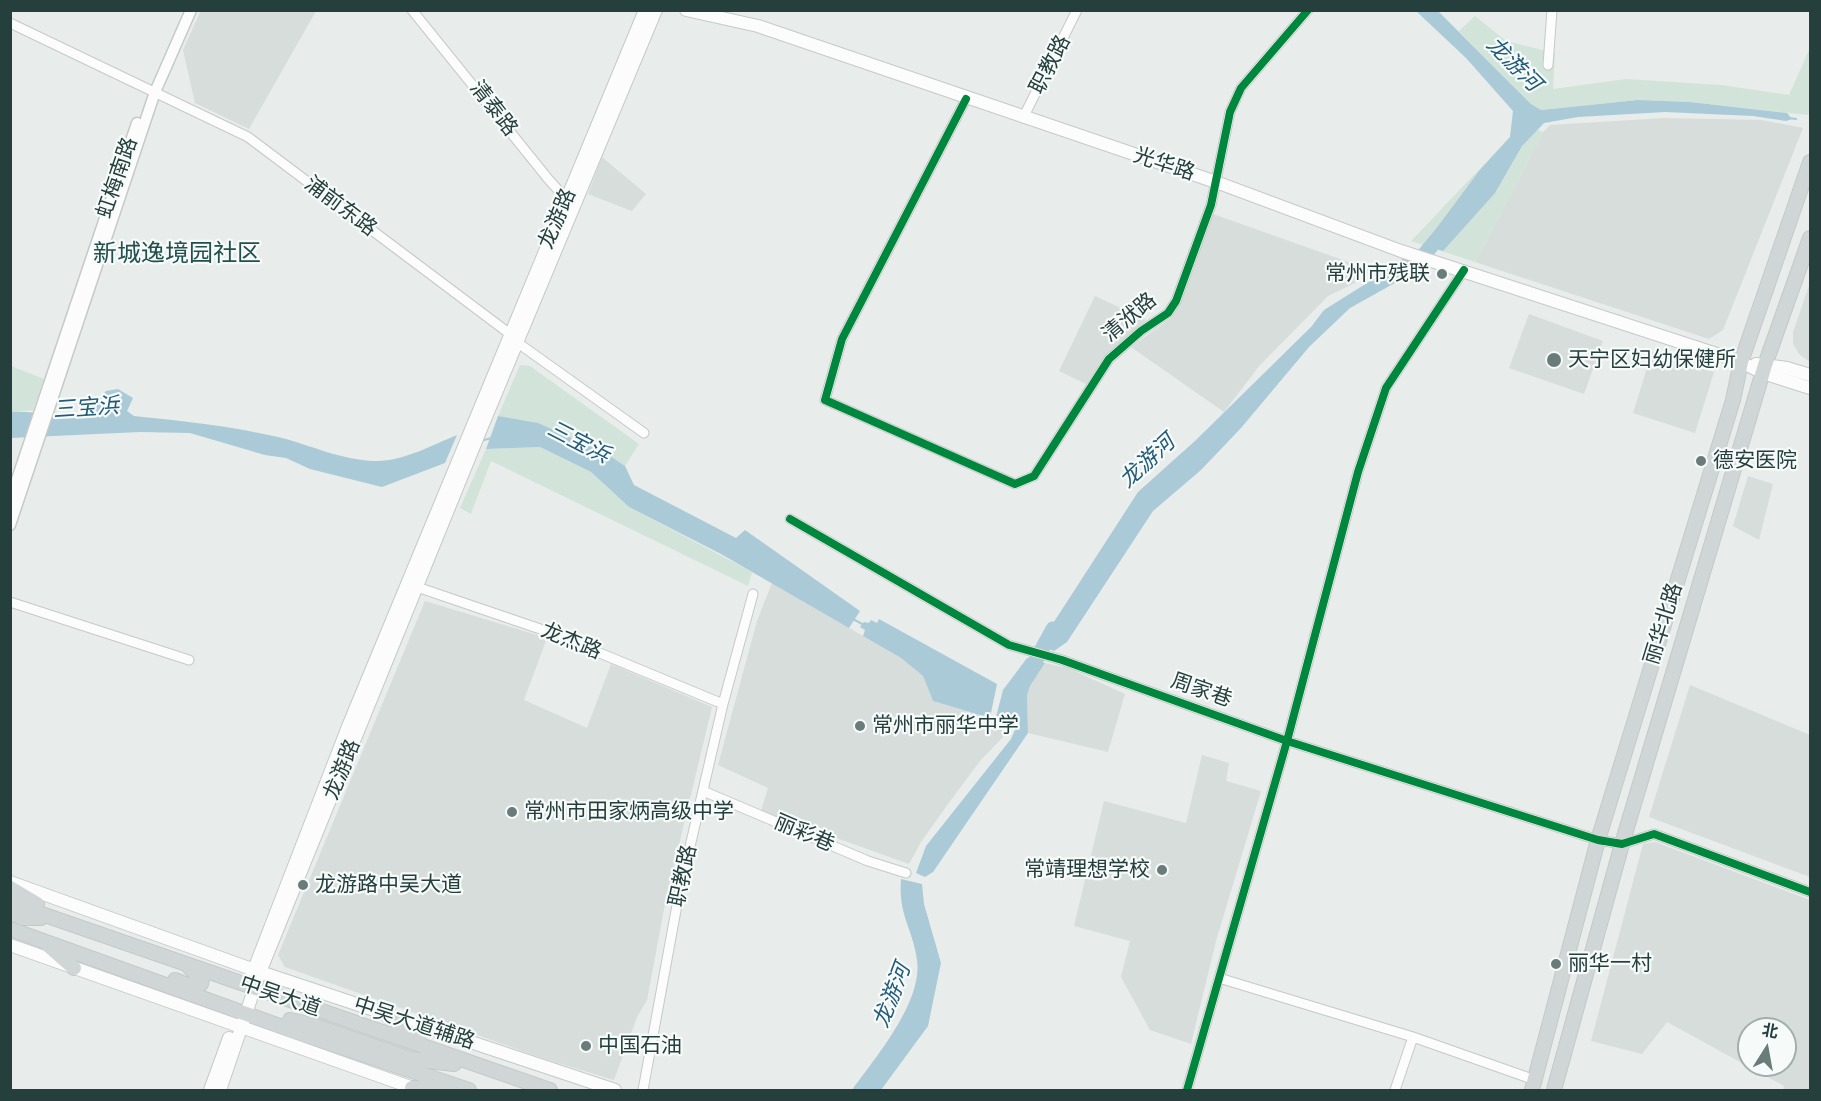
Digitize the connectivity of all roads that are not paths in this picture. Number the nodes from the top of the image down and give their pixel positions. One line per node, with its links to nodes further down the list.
1 (191, 10): 11 (street, 虹梅南路)
2 (412, 10): 16 (street, 清泰路)
3 (645, 10): 16 (main road, 龙游路)
4 (656, 10): 16 (main road, 龙游路)
5 (686, 10): 12 (main road, 光华路)
6 (1077, 10): 13 (street, 职教路)
7 (1308, 10): 15 (street, 清洑路)
8 (1552, 10): 10 (street)
9 (10, 23): 11 (street, 浦前东路)
10 (1548, 65)
11 (155, 92): 21 (street, 浦前东路); 26 (street, 虹梅南路)
12 (966, 99): 13 (main road, 光华路); 15 (street, 清洑路)
13 (1023, 118): 15 (main road, 光华路)
14 (1810, 162): 19 (main road, 丽华北路)
15 (1216, 182): 18 (main road, 光华路)
16 (570, 203): 21 (main road, 龙游路)
17 (1810, 238): 20 (main road, 丽华北路)
18 (1464, 270): 22 (main road, 光华路); 37 (street)
19 (1762, 301): 20 (main road); 22 (main road, 丽华北路)
20 (1785, 310): 23 (main road, 丽华北路)
21 (514, 338): 27 (street, 浦前东路); 28 (main road, 龙游路)
22 (1741, 362): 23 (main road, 光华路); 39 (main road, 丽华北路)
23 (1764, 369): 24 (main road, 光华路); 25 (main road, 光华路); 40 (main road, 丽华北路)
24 (1810, 375)
25 (1810, 388)
26 (47, 404): 29 (street); 31 (street)
27 (644, 433)
28 (466, 453): 32 (main road, 龙游路); 55 (main road, 龙游路)
29 (10, 500)
30 (790, 519): 37 (street, 周家巷)
31 (10, 525)
32 (417, 587): 36 (street, 龙杰路); 55 (main road, 龙游路)
33 (753, 594): 36 (street, 职教路)
34 (10, 602): 35 (street)
35 (189, 660)
36 (723, 704): 38 (street, 职教路)
37 (1287, 741): 39 (street, 周家巷); 56 (street)
38 (703, 791): 41 (street, 丽彩巷); 73 (street, 职教路)
39 (1598, 840): 40 (street, 周家巷); 65 (main road, 丽华北路)
40 (1622, 844): 44 (street); 76 (main road, 丽华北路)
41 (906, 873)
42 (10, 882): 55 (main road, 中吴大道辅路)
43 (10, 888): 48 (main road)
44 (1810, 892)
45 (10, 903): 47 (main road, 中吴大道)
46 (10, 913): 47 (main road)
47 (55, 918): 48 (main road, 中吴大道)
48 (79, 926): 53 (main road, 中吴大道)
49 (10, 928): 50 (main road, 中吴大道)
50 (28, 935): 51 (main road, 中吴大道); 53 (main road)
51 (43, 940): 54 (main road); 58 (main road, 中吴大道)
52 (10, 945): 54 (main road)
53 (186, 964): 57 (main road, 中吴大道)
54 (74, 968): 60 (main road)
55 (256, 971): 57 (main road, 龙游路); 59 (main road, 中吴大道辅路)
56 (1219, 978): 62 (street); 74 (street)
57 (251, 987): 58 (main road, 龙游路); 63 (main road, 中吴大道)
58 (242, 1012): 60 (main road, 龙游路); 61 (main road, 中吴大道)
59 (386, 1014): 63 (main road); 72 (main road, 中吴大道辅路)
60 (238, 1028): 66 (main road); 67 (main road, 龙游路); 68 (main road, 龙游路)
61 (302, 1034): 64 (main road); 70 (main road, 中吴大道)
62 (1413, 1036): 65 (street); 75 (street)
63 (427, 1048): 64 (main road, 中吴大道)
64 (480, 1066): 71 (main road, 中吴大道)
65 (1534, 1085)
66 (416, 1089): 69 (main road)
67 (210, 1090)
68 (220, 1090)
69 (452, 1090)
70 (469, 1090)
71 (550, 1090)
72 (615, 1090)
73 (643, 1090)
74 (1186, 1090)
75 (1395, 1090)
76 (1554, 1090)

